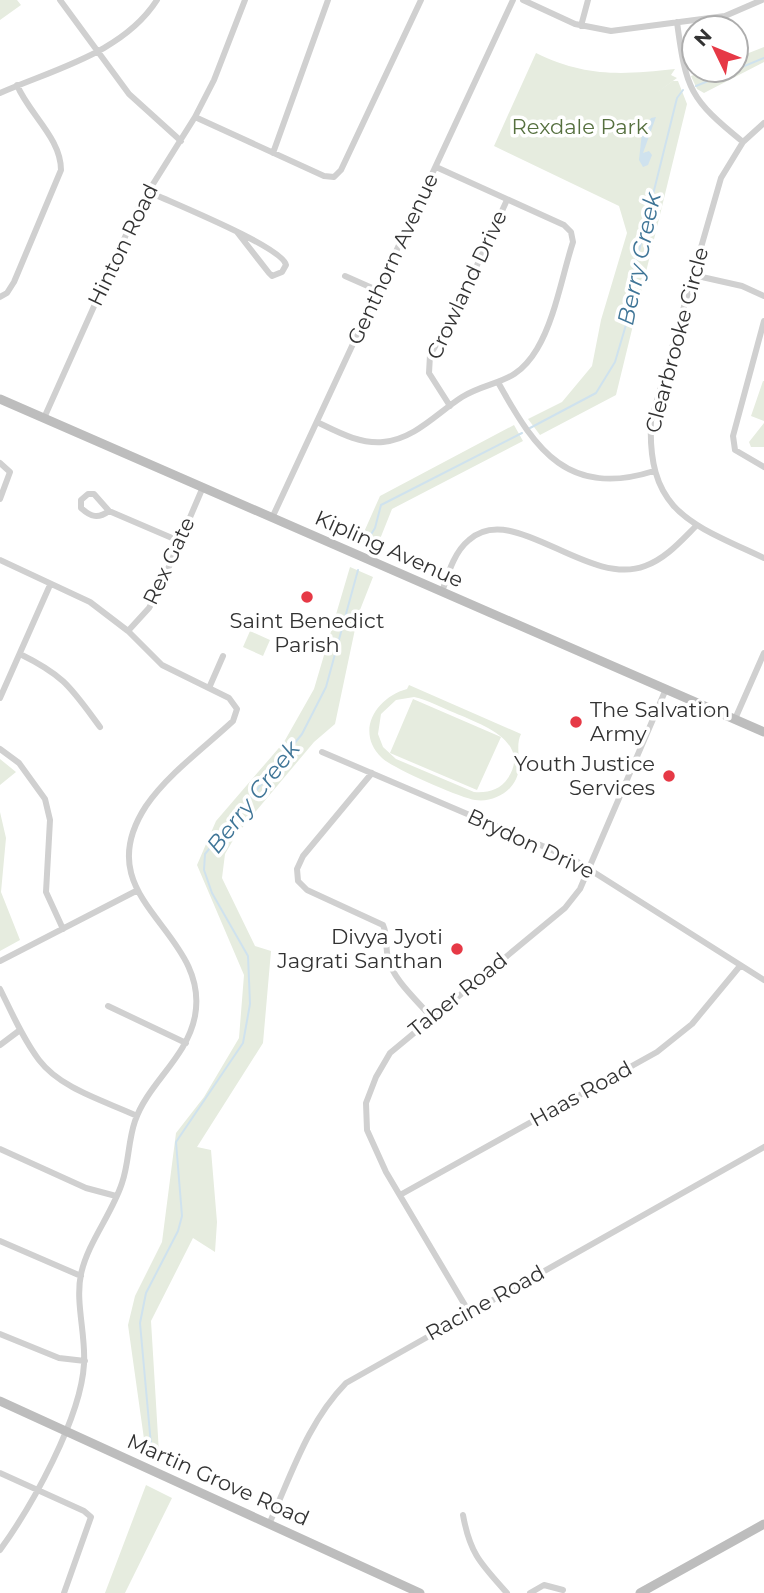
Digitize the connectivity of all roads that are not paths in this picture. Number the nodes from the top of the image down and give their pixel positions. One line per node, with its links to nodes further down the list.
1 (60, 0): 12 (street)
2 (157, 0): 12 (street)
3 (244, 0): 15 (street, Hinton Road)
4 (328, 0): 19 (street)
5 (421, 0): 19 (street)
6 (513, 0): 20 (street, Genthorn Avenue)
7 (523, 0): 11 (street)
8 (588, 0): 11 (street)
9 (758, 1): 10 (street)
10 (677, 22): 11 (street); 18 (street)
11 (581, 26)
12 (97, 51): 13 (street); 17 (street)
13 (17, 85): 14 (street); 28 (street)
14 (0, 93)
15 (195, 117): 17 (street, Hinton Road); 19 (street)
16 (764, 123): 18 (street, Clearbrooke Circle)
17 (181, 141): 21 (street, Hinton Road)
18 (743, 142): 24 (street, Clearbrooke Circle)
19 (273, 153)
20 (436, 167): 22 (street); 26 (street, Genthorn Avenue)
21 (147, 191): 23 (street); 33 (street, Hinton Road)
22 (507, 200): 30 (street); 32 (street, Crowland Drive)
23 (237, 232): 23 (street)
24 (693, 275): 27 (street); 37 (street, Clearbrooke Circle)
25 (345, 276): 26 (street)
26 (379, 291): 34 (street, Genthorn Avenue)
27 (764, 296)
28 (0, 297)
29 (764, 321): 36 (street)
30 (499, 384): 32 (street); 37 (street)
31 (0, 399): 33 (main road, Kipling Avenue)
32 (450, 406): 34 (street)
33 (44, 418): 38 (main road, Kipling Avenue)
34 (317, 422): 41 (street, Genthorn Avenue)
35 (0, 463): 39 (street)
36 (764, 467)
37 (654, 471): 42 (street, Clearbrooke Circle)
38 (203, 487): 41 (main road, Kipling Avenue); 43 (street, Rex Gate)
39 (0, 499)
40 (109, 511): 40 (street); 43 (street)
41 (272, 517): 47 (main road, Kipling Avenue)
42 (695, 527): 44 (street, Clearbrooke Circle); 47 (street)
43 (179, 541): 48 (street, Rex Gate)
44 (764, 558)
45 (0, 560): 46 (street)
46 (50, 584): 48 (street); 50 (street)
47 (442, 592): 53 (main road, Kipling Avenue)
48 (128, 631): 52 (street)
49 (764, 653): 55 (street)
50 (20, 654): 54 (street); 56 (street)
51 (223, 656): 52 (street)
52 (209, 688): 62 (street)
53 (666, 689): 55 (main road, Kipling Avenue); 61 (street, Taber Road)
54 (0, 698)
55 (735, 719): 57 (main road, Kipling Avenue)
56 (100, 727)
57 (764, 732)
58 (0, 749): 63 (street)
59 (322, 752): 60 (street, Brydon Drive)
60 (372, 773): 61 (street, Brydon Drive); 69 (street)
61 (591, 869): 65 (street, Brydon Drive); 69 (street, Taber Road)
62 (136, 891): 63 (street); 71 (street)
63 (63, 929): 64 (street)
64 (0, 961)
65 (740, 967): 66 (street, Brydon Drive); 76 (street, Haas Road)
66 (764, 980)
67 (0, 989): 70 (street)
68 (108, 1006): 71 (street)
69 (431, 1017): 76 (street, Taber Road)
70 (20, 1030): 72 (street); 73 (street)
71 (186, 1043): 73 (street)
72 (0, 1045)
73 (137, 1116): 77 (street)
74 (764, 1147): 80 (street, Racine Road)
75 (0, 1149): 77 (street)
76 (400, 1195): 80 (street, Taber Road)
77 (116, 1196): 79 (street)
78 (0, 1241): 79 (street)
79 (80, 1276): 82 (street)
80 (469, 1311): 88 (street, Racine Road)
81 (0, 1334): 82 (street)
82 (85, 1361): 84 (street)
83 (0, 1401): 84 (main road, Martin Grove Road)
84 (65, 1430): 86 (street); 88 (main road, Martin Grove Road)
85 (0, 1472): 86 (street)
86 (37, 1489): 90 (street); 92 (street)
87 (463, 1515): 94 (street)
88 (270, 1522): 93 (main road, Martin Grove Road)
89 (764, 1524): 96 (main road)
90 (0, 1550)
91 (563, 1590): 95 (street)
92 (64, 1593)
93 (420, 1593)
94 (507, 1593)
95 (530, 1593)
96 (640, 1593)

